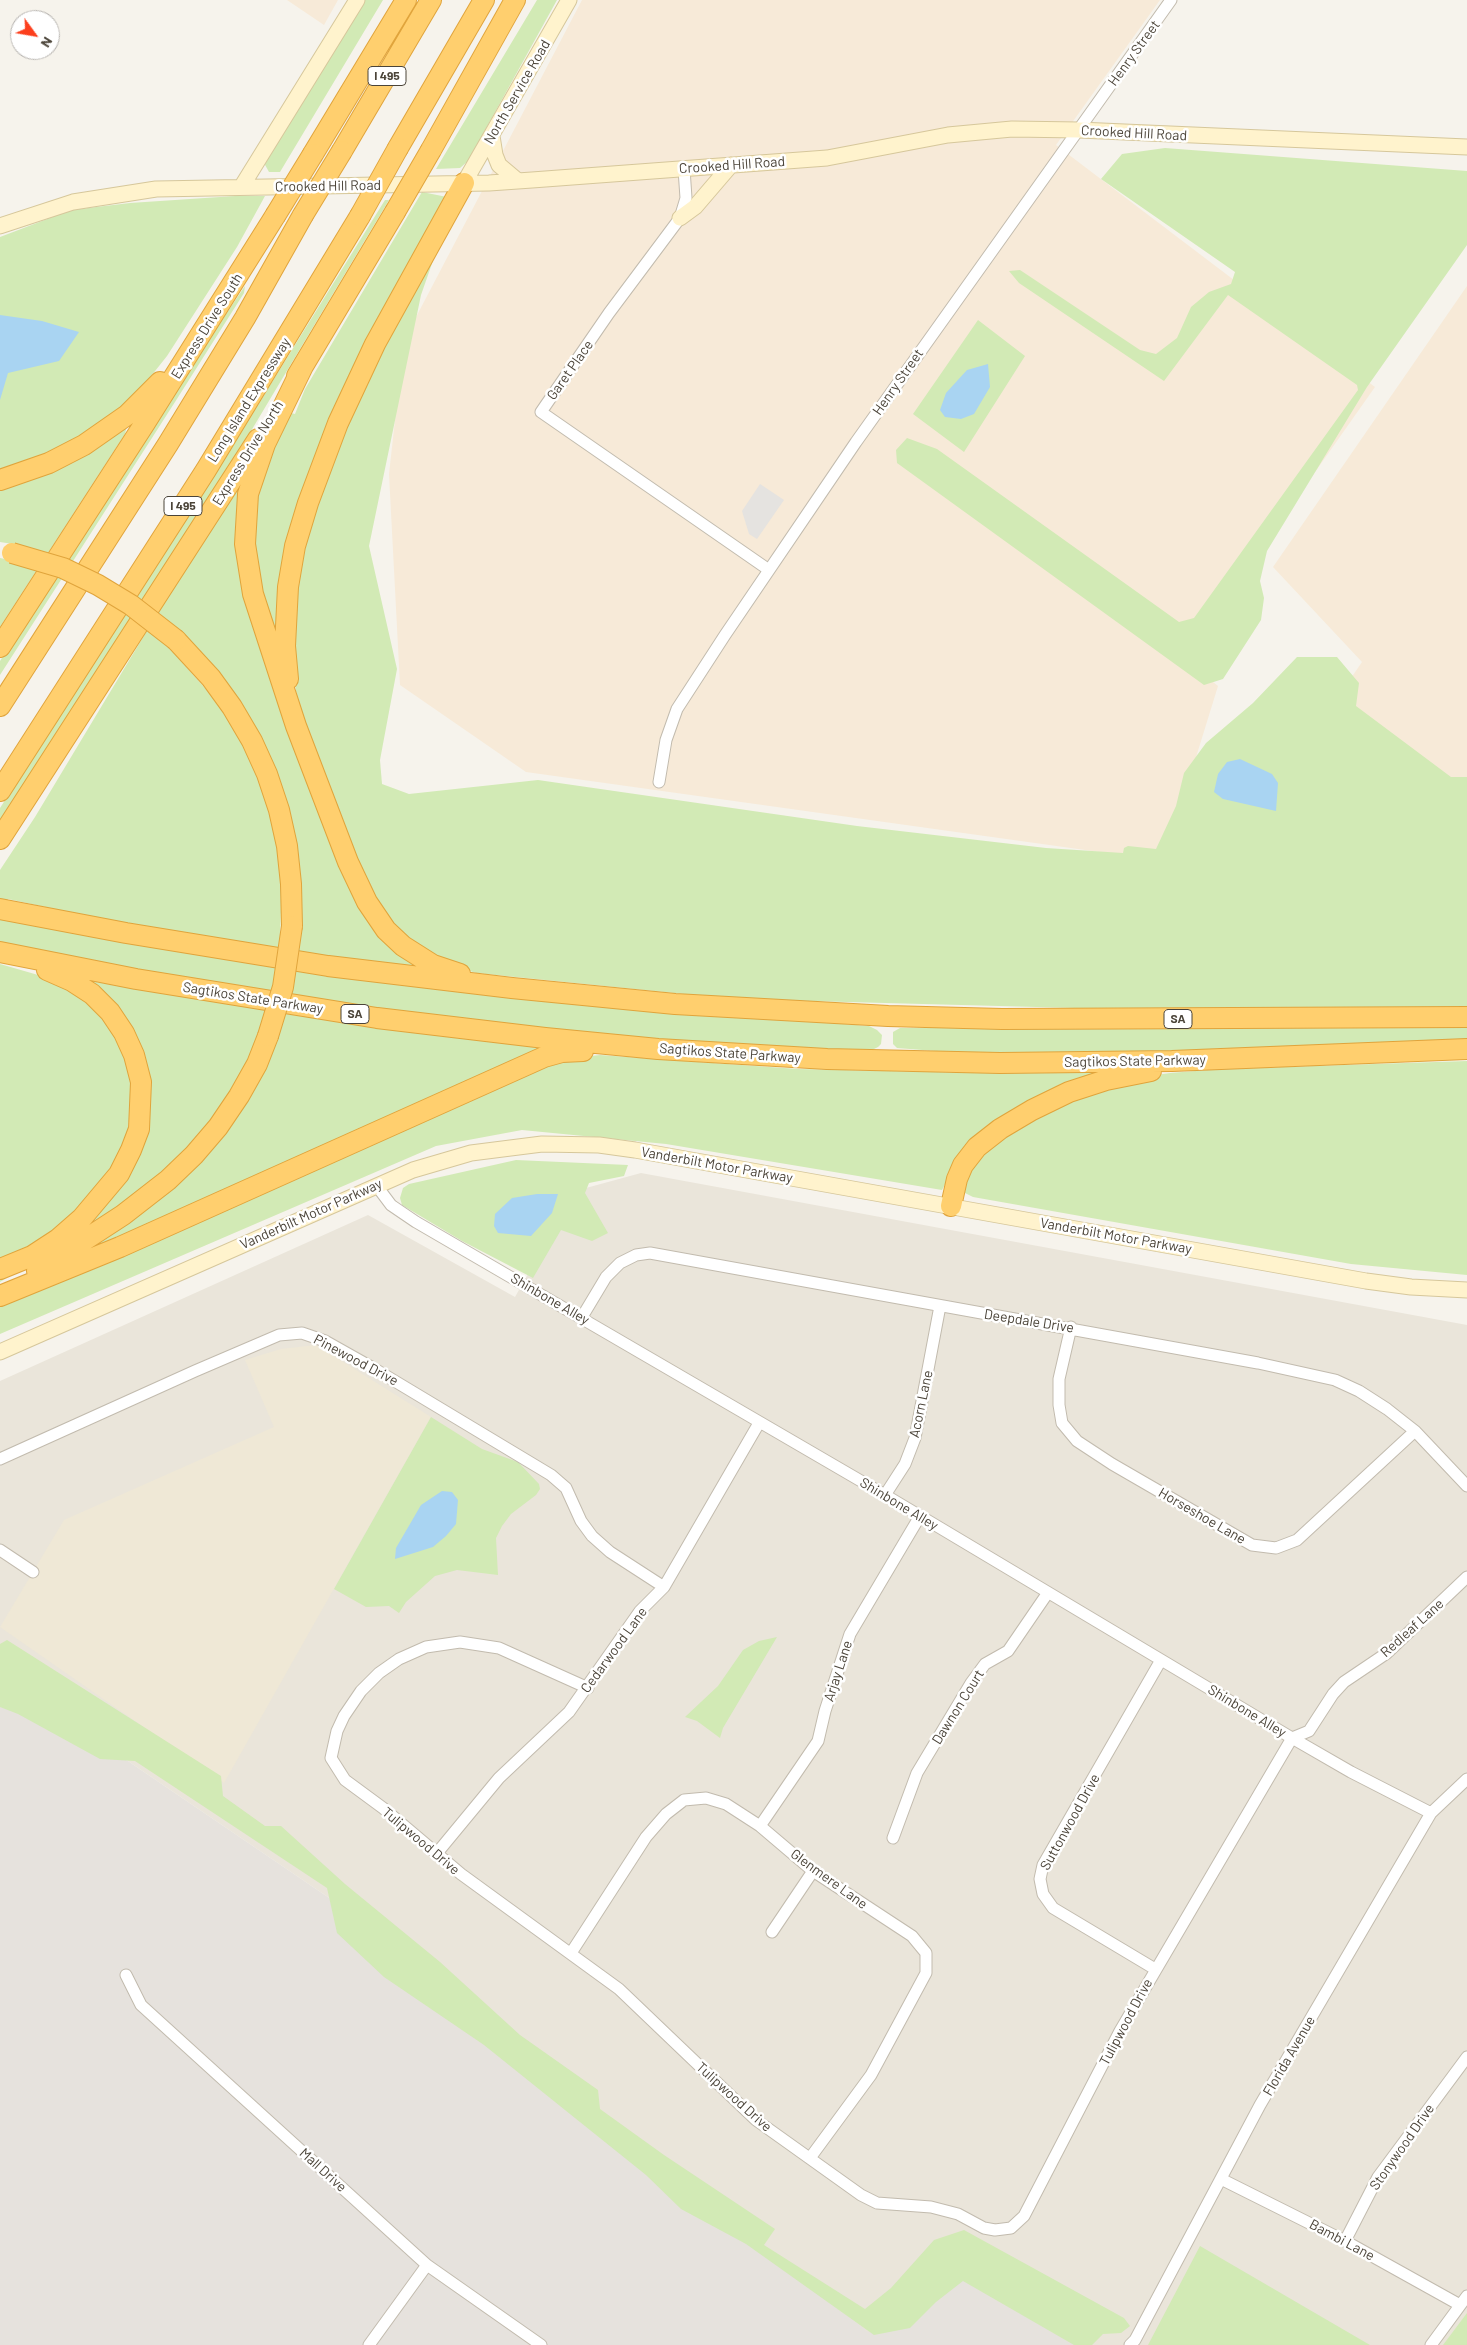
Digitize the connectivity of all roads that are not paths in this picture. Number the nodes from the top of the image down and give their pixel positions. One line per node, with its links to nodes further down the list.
1 (357, 0): 17 (main road)
2 (406, 0): 20 (highway, Express Drive South, bridge)
3 (432, 0): 26 (highway, I 495, bridge)
4 (484, 0): 29 (highway, Long Island Expressway / I 495, bridge)
5 (515, 0): 9 (highway)
6 (524, 0): 9 (highway)
7 (569, 0): 11 (main road, North Service Road)
8 (1171, 0): 10 (street, Henry Street)
9 (482, 59): 21 (highway, Express Drive North, bridge)
10 (1079, 130): 12 (main road, Crooked Hill Road); 13 (main road, Crooked Hill Road); 24 (street, Henry Street)
11 (492, 136): 15 (main road); 16 (main road, North Service Road)
12 (1467, 147)
13 (731, 165): 14 (main road, Crooked Hill Road); 18 (main road)
14 (684, 169): 15 (main road, Crooked Hill Road); 18 (street, Garet Place)
15 (518, 181): 16 (main road, Crooked Hill Road)
16 (464, 183): 17 (main road, Crooked Hill Road); 27 (highway)
17 (242, 186): 19 (main road, Crooked Hill Road)
18 (680, 218): 24 (street, Garet Place)
19 (0, 226)
20 (216, 312): 22 (highway); 25 (highway, Express Drive South)
21 (304, 364): 27 (highway); 30 (highway, Express Drive North)
22 (5, 477)
23 (6, 551): 42 (highway, bridge)
24 (769, 570): 28 (street, Henry Street)
25 (0, 647)
26 (0, 706)
27 (296, 726): 33 (highway)
28 (659, 782)
29 (0, 791)
30 (0, 838)
31 (4, 910): 33 (highway, SA)
32 (0, 953): 36 (highway, Sagtikos State Parkway / SA); 40 (highway)
33 (512, 988): 34 (highway, SA)
34 (1467, 1017)
35 (1467, 1049): 37 (highway, Sagtikos State Parkway / SA)
36 (714, 1052): 37 (highway, Sagtikos State Parkway / SA); 43 (highway)
37 (1302, 1056): 39 (highway)
38 (376, 1185): 39 (main road, Vanderbilt Motor Parkway); 45 (street, Shinbone Alley); 47 (main road, Vanderbilt Motor Parkway)
39 (951, 1206): 41 (main road, Vanderbilt Motor Parkway)
40 (0, 1269)
41 (1467, 1290)
42 (0, 1291)
43 (0, 1296)
44 (940, 1306): 45 (street, Deepdale Drive); 46 (street, Deepdale Drive); 52 (street, Acorn Lane)
45 (582, 1317): 48 (street, Shinbone Alley)
46 (1071, 1328): 49 (street, Deepdale Drive); 49 (street, Horseshoe Lane)
47 (0, 1352)
48 (759, 1422): 52 (street, Shinbone Alley); 57 (street, Cedarwood Lane)
49 (1415, 1431): 51 (street, Deepdale Drive)
50 (0, 1459): 57 (street, Pinewood Drive)
51 (1467, 1486)
52 (885, 1495): 53 (street, Shinbone Alley)
53 (920, 1516): 58 (street, Shinbone Alley); 64 (street, Arjay Lane)
54 (0, 1550): 55 (street)
55 (33, 1572)
56 (1467, 1577): 61 (street, Redleaf Lane)
57 (664, 1587): 60 (street, Cedarwood Lane)
58 (1047, 1594): 59 (street, Shinbone Alley); 65 (street, Dawnon Court)
59 (1162, 1660): 61 (street, Shinbone Alley); 70 (street, Suttonwood Drive)
60 (588, 1688): 66 (street, Cedarwood Lane); 66 (street, Tulipwood Drive)
61 (1292, 1738): 63 (street, Shinbone Alley); 70 (street, Tulipwood Drive)
62 (1467, 1780): 63 (street, Florida Avenue)
63 (1432, 1813): 74 (street, Florida Avenue)
64 (760, 1826): 67 (street, Glenmere Lane); 69 (street, Glenmere Lane)
65 (893, 1838)
66 (437, 1853): 69 (street, Tulipwood Drive)
67 (813, 1871): 68 (street); 73 (street, Glenmere Lane)
68 (772, 1932)
69 (571, 1953): 73 (street, Tulipwood Drive)
70 (1155, 1969): 73 (street, Tulipwood Drive)
71 (126, 1975): 76 (street, Mall Drive)
72 (1467, 2057): 75 (street, Stonywood Drive)
73 (810, 2158)
74 (1221, 2179): 75 (street, Bambi Lane); 80 (street, Florida Avenue)
75 (1345, 2241): 77 (street, Bambi Lane)
76 (427, 2265): 78 (street); 79 (street, Mall Drive)
77 (1464, 2301): 81 (street)
78 (369, 2345)
79 (541, 2345)
80 (1130, 2345)
81 (1430, 2345)

